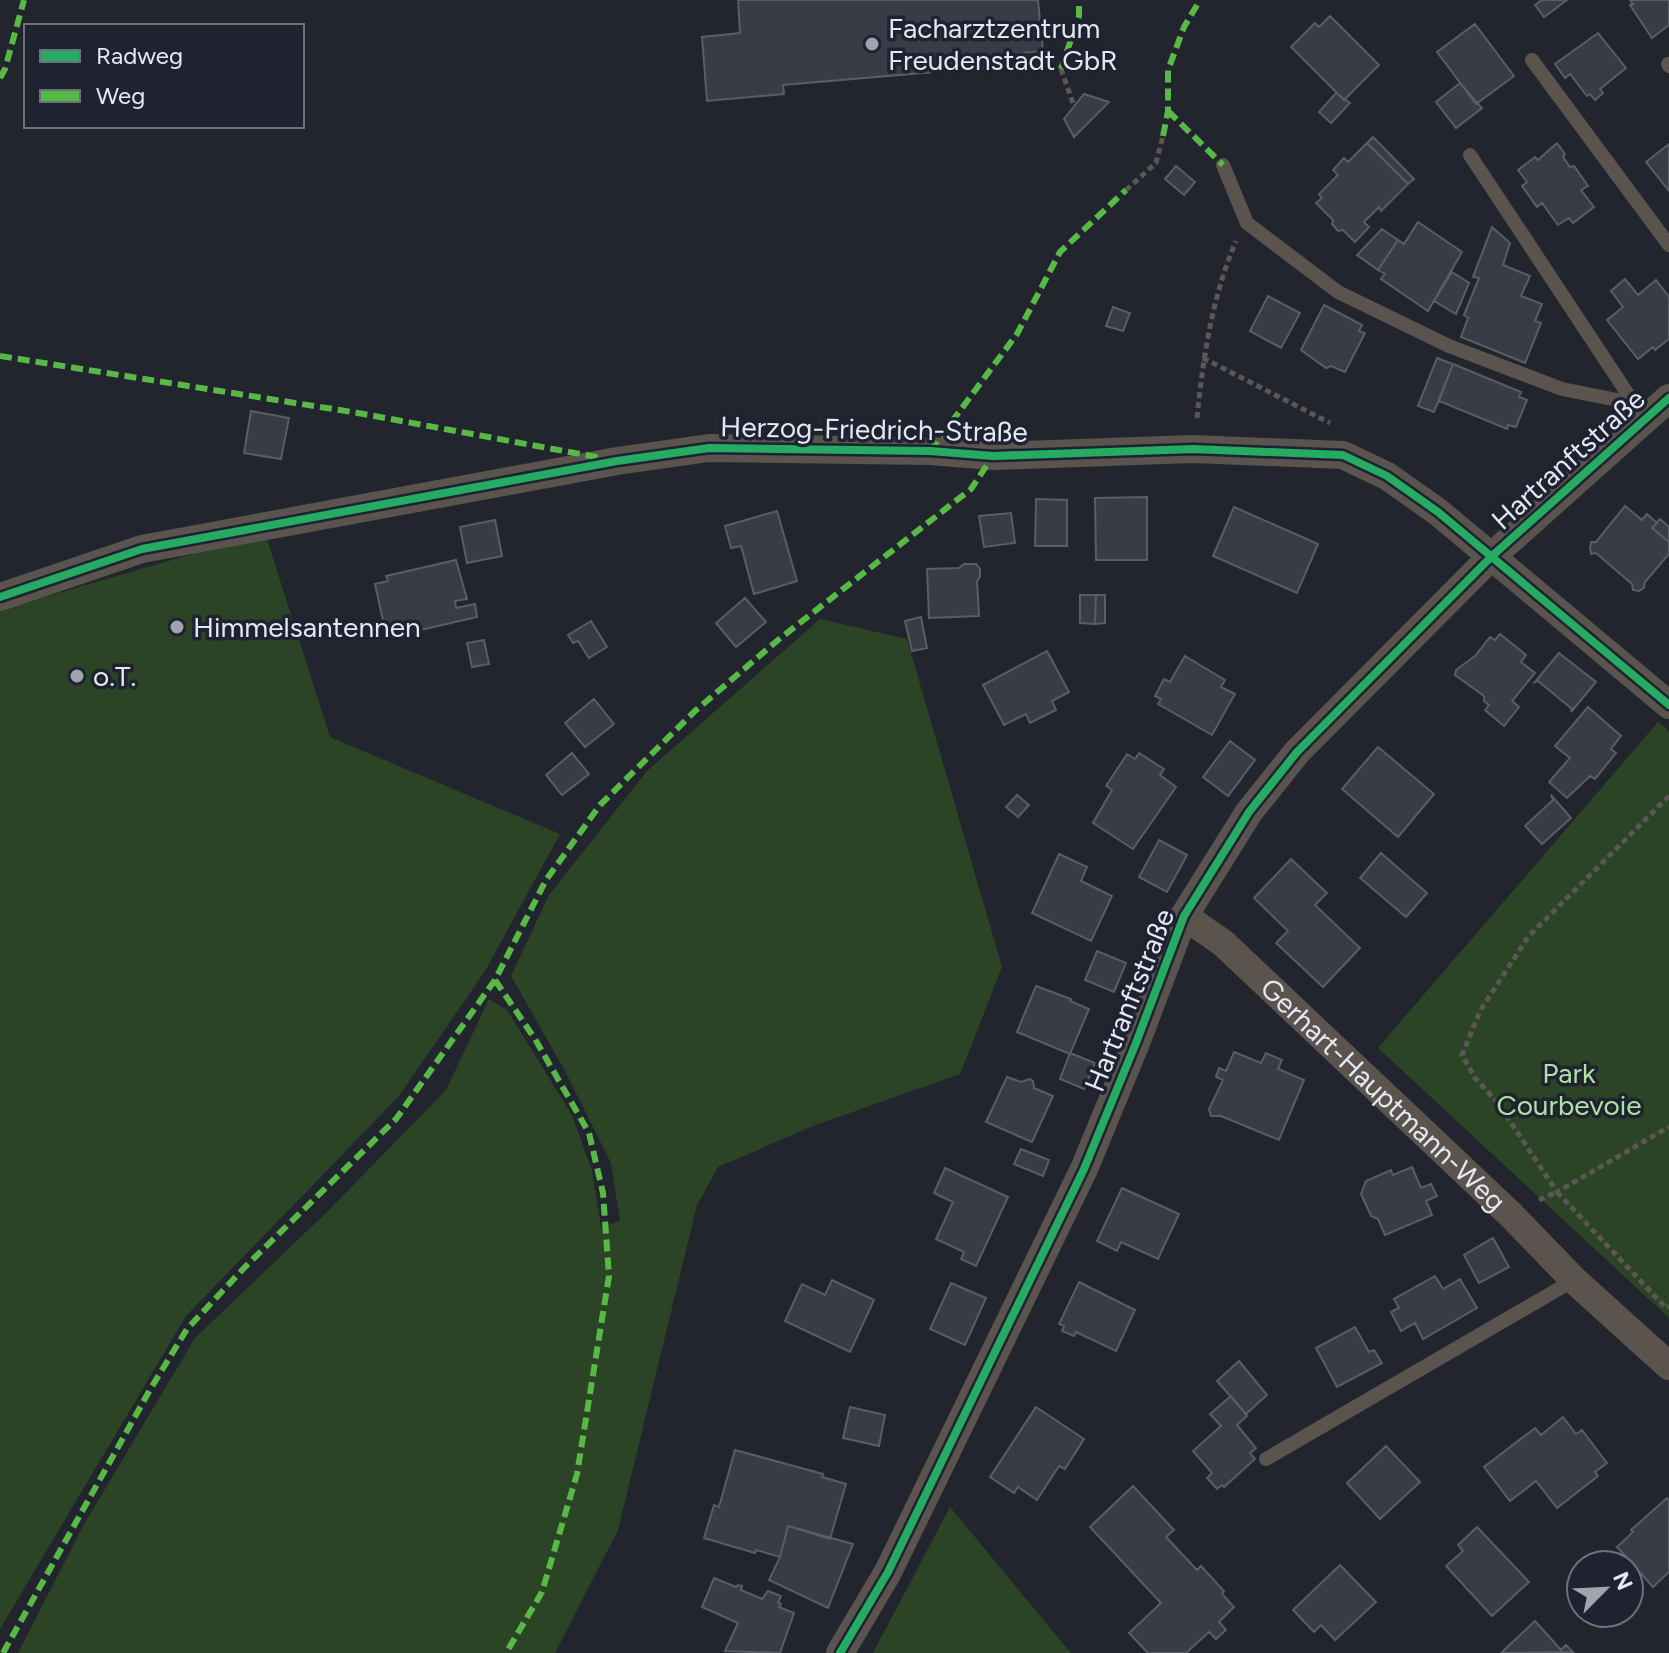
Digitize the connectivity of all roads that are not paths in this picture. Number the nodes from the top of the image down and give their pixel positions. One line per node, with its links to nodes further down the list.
1 (1532, 60): 4 (lane)
2 (1470, 155): 6 (lane, Hartranftstraße)
3 (1223, 165): 6 (lane, Hartranftstraße)
4 (1669, 245)
5 (1669, 398): 6 (street, Hartranftstraße)
6 (1640, 410): 7 (street, Hartranftstraße)
7 (1492, 556): 8 (street, Herzog-Friedrich-Straße); 9 (street, Herzog-Friedrich-Straße); 10 (street, Hartranftstraße)
8 (0, 597)
9 (1669, 705)
10 (1184, 916): 11 (street, Gerhart-Hauptmann-Weg); 14 (street, Hartranftstraße)
11 (1574, 1280): 12 (street, Gerhart-Hauptmann-Weg); 13 (lane)
12 (1669, 1366)
13 (1266, 1459)
14 (840, 1653)

